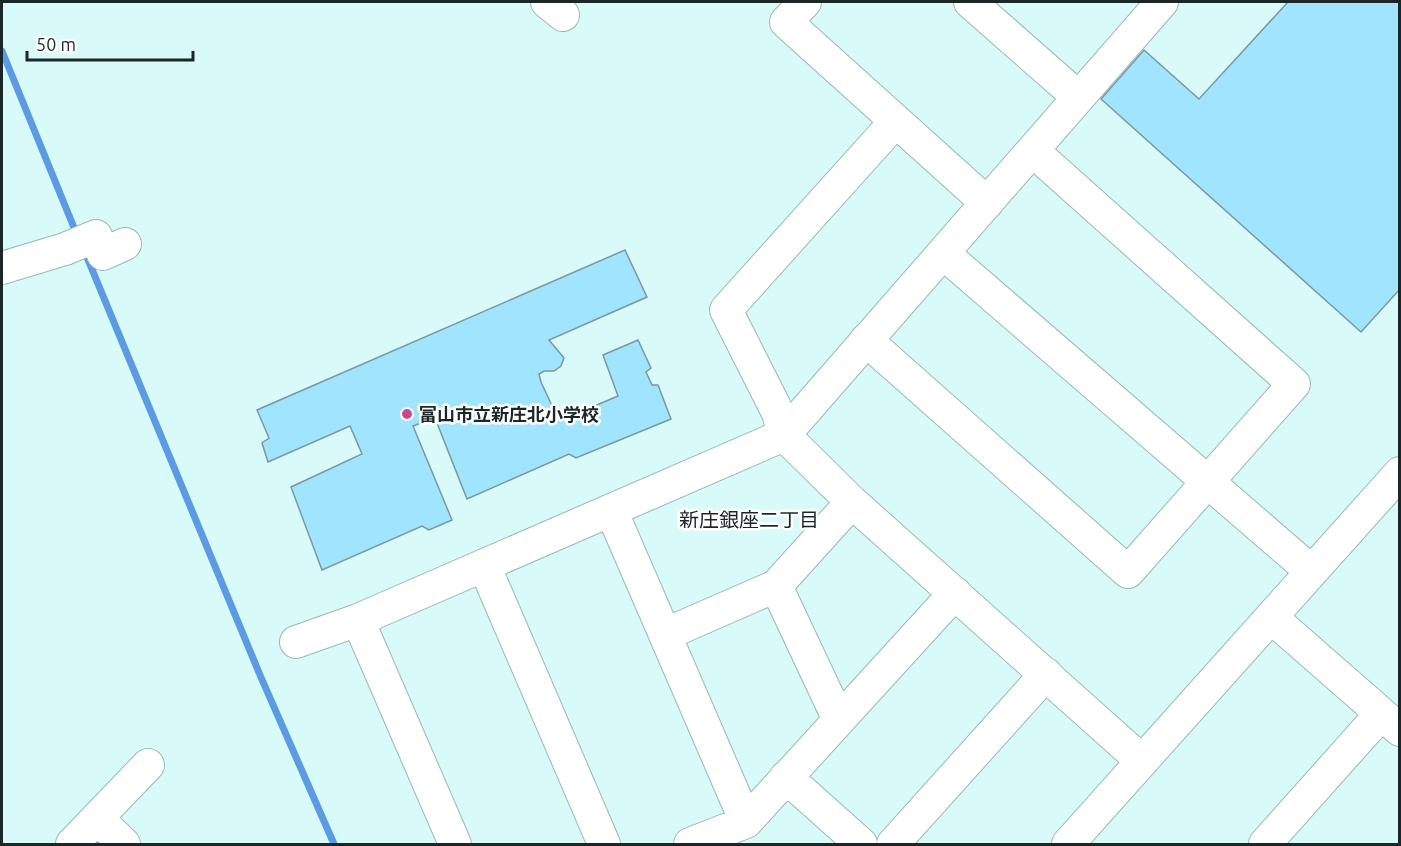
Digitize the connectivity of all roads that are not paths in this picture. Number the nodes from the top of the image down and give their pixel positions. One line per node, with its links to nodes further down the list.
1 (805, 2): 5 (street)
2 (970, 2): 4 (street)
3 (1158, 3): 4 (street)
4 (1078, 97): 6 (street)
5 (896, 121): 7 (street); 12 (street)
6 (1033, 151): 7 (street); 14 (street)
7 (987, 203): 9 (street)
8 (125, 244): 10 (street)
9 (943, 253): 11 (street); 14 (street)
10 (2, 268)
11 (866, 340): 12 (street); 14 (street)
12 (784, 435): 15 (street); 16 (street)
13 (1400, 473): 18 (street)
14 (1209, 482): 18 (street)
15 (852, 502): 19 (street); 20 (street)
16 (611, 510): 17 (street); 23 (street)
17 (484, 565): 22 (street); 36 (street)
18 (1311, 571): 21 (street)
19 (776, 586): 23 (street); 26 (street)
20 (955, 593): 25 (street); 26 (street)
21 (1271, 617): 27 (street); 28 (street)
22 (358, 620): 24 (street); 35 (street)
23 (666, 634): 32 (street)
24 (296, 642)
25 (1046, 674): 28 (street); 39 (street)
26 (839, 720): 30 (street)
27 (1390, 722): 41 (street)
28 (1142, 761): 40 (street)
29 (148, 765): 31 (street)
30 (786, 777): 32 (street); 38 (street)
31 (97, 818): 33 (street); 34 (street)
32 (746, 822): 37 (street)
33 (72, 844)
34 (124, 844)
35 (454, 844)
36 (604, 844)
37 (690, 844)
38 (861, 844)
39 (893, 844)
40 (1068, 844)
41 (1265, 844)

